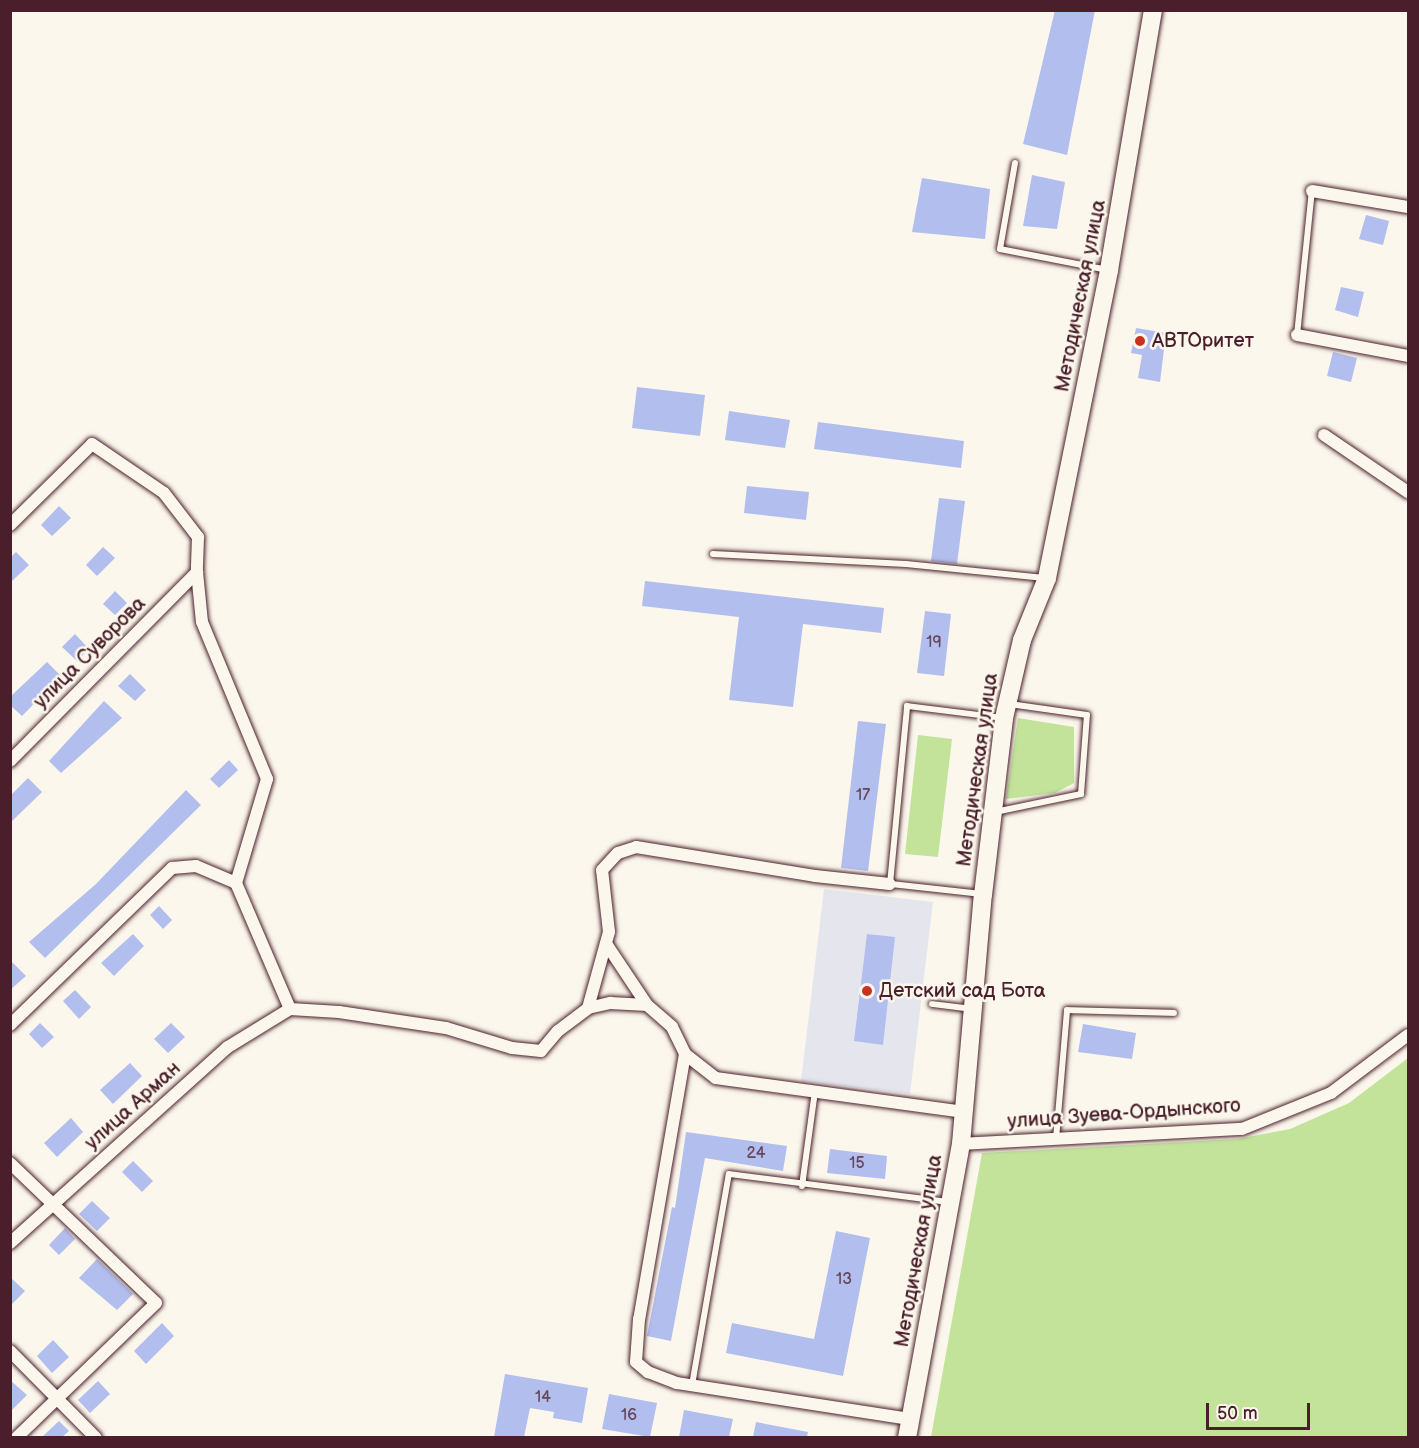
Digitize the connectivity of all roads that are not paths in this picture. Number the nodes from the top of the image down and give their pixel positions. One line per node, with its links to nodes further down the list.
1 (1153, 10): 5 (main road, Методическая улица)
2 (1015, 163): 5 (lane)
3 (1312, 191): 4 (street); 6 (lane)
4 (1408, 207)
5 (1108, 270): 13 (main road, Методическая улица)
6 (1297, 335): 7 (street)
7 (1408, 356)
8 (1324, 435): 9 (street)
9 (1408, 492)
10 (10, 525): 12 (street)
11 (713, 554): 13 (lane)
12 (197, 572): 15 (street, улица Суворова); 17 (street)
13 (1047, 578): 14 (main road, Методическая улица)
14 (1005, 711): 16 (main road, Методическая улица); 16 (lane); 18 (lane)
15 (10, 762)
16 (991, 813): 19 (main road, Методическая улица)
17 (237, 884): 25 (street); 27 (street)
18 (890, 884): 19 (lane); 20 (street)
19 (983, 895): 24 (main road, Методическая улица)
20 (607, 945): 22 (street); 23 (street)
21 (932, 1004): 24 (lane)
22 (647, 1005): 23 (street); 29 (street)
23 (588, 1008): 25 (street)
24 (975, 1009): 31 (main road, Методическая улица)
25 (290, 1010): 37 (street, улица Арман)
26 (1174, 1013): 32 (lane)
27 (10, 1024)
28 (1408, 1035): 32 (street, улица Зуева-Ордынского)
29 (685, 1054): 30 (street); 40 (street)
30 (815, 1091): 31 (street); 35 (lane)
31 (964, 1112): 33 (main road, Методическая улица)
32 (1056, 1139): 33 (street, улица Зуева-Ордынского)
33 (961, 1144): 36 (main road, Методическая улица)
34 (10, 1163): 37 (street)
35 (802, 1186): 36 (lane); 40 (lane)
36 (951, 1203): 42 (main road, Методическая улица)
37 (53, 1204): 38 (street, улица Арман); 41 (street)
38 (10, 1243)
39 (10, 1351): 41 (street)
40 (692, 1385): 42 (street)
41 (56, 1399): 43 (street); 44 (street)
42 (910, 1419): 45 (main road, Методическая улица)
43 (16, 1437)
44 (96, 1437)
45 (907, 1437)

